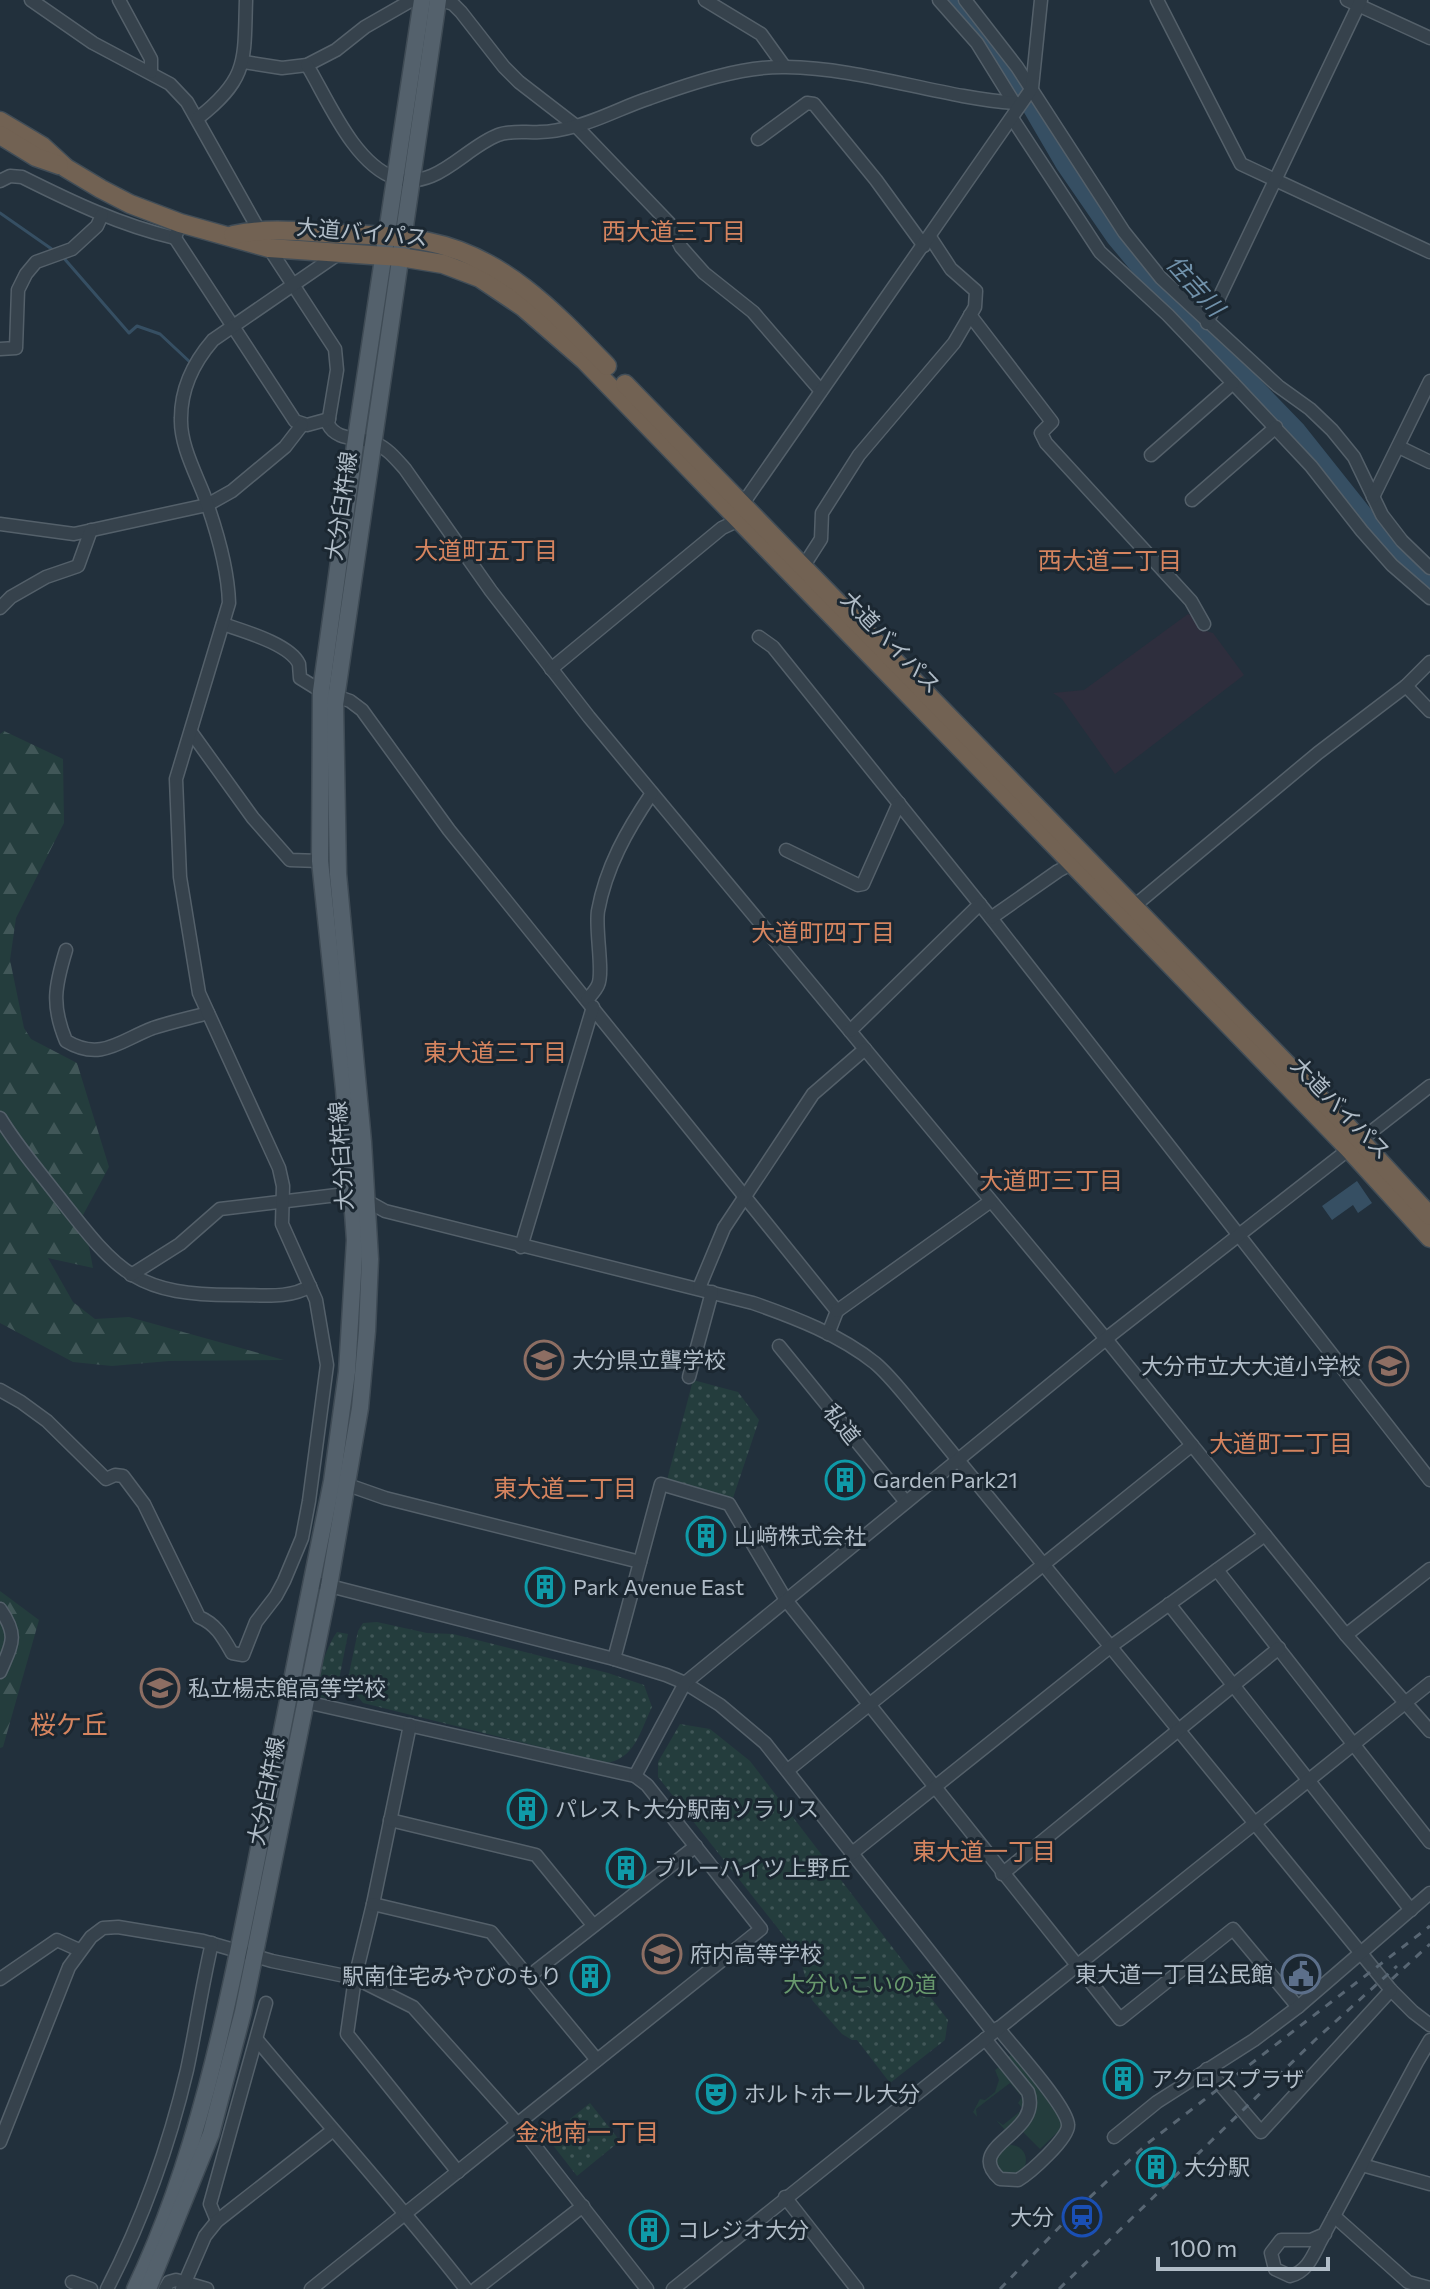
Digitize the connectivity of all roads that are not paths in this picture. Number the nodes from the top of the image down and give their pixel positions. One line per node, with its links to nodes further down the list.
1 (31, 0): 17 (street)
2 (119, 0): 17 (street)
3 (246, 0): 14 (street)
4 (412, 0): 15 (street)
5 (422, 0): 27 (main road, 大分臼杵線)
6 (440, 0): 22 (street); 27 (main road, 大分臼杵線)
7 (705, 0): 16 (street)
8 (939, 0): 19 (street)
9 (965, 0): 18 (street)
10 (1041, 0): 18 (street)
11 (1157, 0): 28 (street)
12 (1355, 2): 13 (street); 28 (street)
13 (1430, 38)
14 (244, 62): 15 (street); 20 (street)
15 (307, 65): 27 (street)
16 (784, 66): 19 (street); 22 (street)
17 (151, 72): 20 (street)
18 (1032, 88): 19 (street); 41 (street)
19 (1017, 108): 34 (street); 45 (street)
20 (198, 118): 31 (street)
21 (0, 121): 25 (highway, 大道バイパス)
22 (576, 126): 27 (street); 46 (street)
23 (0, 135): 25 (highway, 大道バイパス)
24 (758, 139): 34 (street)
25 (66, 168): 30 (highway, 大道バイパス)
26 (3, 176): 29 (street)
27 (403, 179): 33 (main road, 大分臼杵線)
28 (1275, 180): 36 (street); 41 (street)
29 (102, 215): 30 (street); 43 (street)
30 (177, 230): 32 (highway, 大道バイパス); 42 (street)
31 (258, 230): 32 (highway, 大道バイパス); 33 (highway, 大道バイパス); 35 (street)
32 (230, 236): 35 (highway, 大道バイパス)
33 (395, 237): 38 (main road, 大分臼杵線); 57 (highway, 大道バイパス)
34 (927, 242): 40 (street); 46 (street)
35 (269, 248): 37 (highway, 大道バイパス); 39 (street)
36 (1430, 252)
37 (338, 254): 38 (highway, 大道バイパス); 39 (street)
38 (392, 257): 50 (main road, 大分臼杵線); 57 (highway, 大道バイパス)
39 (294, 286): 42 (street); 47 (street)
40 (970, 315): 60 (street); 65 (street)
41 (1207, 323): 54 (street)
42 (233, 327): 48 (street); 56 (street)
43 (0, 349)
44 (1430, 381): 51 (street)
45 (1233, 383): 49 (street); 52 (street)
46 (821, 391): 57 (street)
47 (329, 419): 48 (street); 50 (street)
48 (302, 425): 56 (street)
49 (1276, 427): 55 (street); 62 (street)
50 (364, 440): 68 (street); 70 (main road, 大分臼杵線)
51 (1399, 447): 53 (street); 54 (street)
52 (1151, 455)
53 (1430, 462)
54 (1373, 497): 61 (street)
55 (1192, 500)
56 (207, 505): 59 (street); 64 (street)
57 (741, 512): 60 (highway, 大道バイパス); 68 (street); 77 (highway, 大道バイパス)
58 (0, 524): 59 (street)
59 (91, 530): 63 (street)
60 (803, 567): 79 (highway, 大道バイパス)
61 (1430, 568)
62 (1430, 598)
63 (0, 608)
64 (223, 624): 70 (street); 72 (street)
65 (1204, 624)
66 (759, 637): 74 (street)
67 (1430, 662): 69 (street)
68 (551, 669): 73 (street)
69 (1406, 686): 71 (street); 79 (street)
70 (329, 693): 76 (main road, 大分臼杵線); 82 (street); 89 (main road, 大分臼杵線)
71 (1430, 711)
72 (191, 732): 76 (street); 83 (street)
73 (652, 793): 82 (street); 84 (street)
74 (899, 803): 75 (street); 78 (street)
75 (786, 850)
76 (320, 861): 89 (main road, 大分臼杵線)
77 (1073, 863): 80 (street); 88 (highway, 大道バイパス)
78 (980, 904): 80 (street); 84 (street)
79 (1133, 907): 88 (highway, 大道バイパス)
80 (991, 918): 94 (street)
81 (66, 950): 83 (street)
82 (590, 1004): 90 (street); 96 (street)
83 (208, 1013): 91 (street)
84 (850, 1031): 85 (street)
85 (865, 1049): 90 (street); 92 (street)
86 (1430, 1086): 88 (street)
87 (0, 1118): 97 (street)
88 (1354, 1144): 93 (highway, 大道バイパス); 94 (street); 95 (highway, 大道バイパス)
89 (360, 1198): 91 (street); 96 (street); 109 (main road, 大分臼杵線); 116 (main road, 大分臼杵線)
90 (744, 1198): 99 (street); 100 (street)
91 (281, 1200): 97 (street); 98 (street)
92 (991, 1201): 100 (street); 102 (street)
93 (1430, 1216)
94 (1237, 1236): 102 (street); 108 (street)
95 (1430, 1238)
96 (521, 1247): 99 (street)
97 (131, 1275): 98 (street)
98 (310, 1286): 105 (street)
99 (705, 1290): 101 (street); 104 (street)
100 (837, 1311): 101 (street)
101 (828, 1334): 107 (street)
102 (1106, 1339): 106 (street); 107 (street)
103 (779, 1346): 110 (street, 私道)
104 (689, 1377)
105 (0, 1390)
106 (1192, 1445): 111 (street); 113 (street)
107 (957, 1460): 110 (street); 113 (street)
108 (1430, 1480)
109 (348, 1485): 112 (street); 117 (main road, 大分臼杵線)
110 (906, 1502): 118 (street)
111 (1265, 1535): 115 (street); 121 (street)
112 (640, 1562): 118 (street); 124 (street)
113 (1044, 1566): 122 (street); 131 (street)
114 (1430, 1569): 121 (street)
115 (1217, 1570): 119 (street); 123 (street)
116 (312, 1581): 117 (street); 152 (main road, 大分臼杵線)
117 (329, 1586): 124 (street); 129 (main road, 大分臼杵線)
118 (786, 1600): 126 (street); 131 (street)
119 (1169, 1604): 122 (street); 128 (street)
120 (0, 1609): 125 (street)
121 (1346, 1635): 130 (street)
122 (1110, 1647): 133 (street); 139 (street)
123 (1279, 1648): 128 (street); 135 (street)
124 (614, 1659): 126 (street)
125 (0, 1672)
126 (685, 1683): 136 (street); 137 (street)
127 (1430, 1683): 130 (street)
128 (1233, 1685): 133 (street); 138 (street)
129 (306, 1702): 132 (street); 152 (main road, 大分臼杵線)
130 (1406, 1702): 134 (street); 135 (street)
131 (869, 1705): 136 (street); 139 (street)
132 (410, 1725): 137 (street); 140 (street)
133 (1178, 1730): 141 (street); 145 (street)
134 (1430, 1731)
135 (1353, 1744): 138 (street); 142 (street)
136 (788, 1770): 144 (street)
137 (635, 1776): 143 (street)
138 (1309, 1779): 141 (street); 148 (street)
139 (934, 1788): 144 (street); 145 (street)
140 (390, 1820): 147 (street); 149 (street)
141 (1254, 1823): 153 (street); 154 (street)
142 (1430, 1842)
143 (696, 1846): 149 (street); 165 (street)
144 (851, 1854): 162 (street)
145 (1002, 1874): 154 (street)
146 (1430, 1893): 148 (street)
147 (373, 1904): 155 (street); 156 (street)
148 (1411, 1910): 153 (street)
149 (593, 1925): 155 (street)
150 (212, 1943): 151 (street); 152 (street); 188 (street)
151 (79, 1950): 157 (street); 172 (street)
152 (247, 1954): 156 (street); 176 (main road, 大分臼杵線); 189 (main road, 大分臼杵線)
153 (1362, 1954): 158 (street); 160 (street)
154 (1077, 1965): 160 (street); 162 (street)
155 (528, 1977): 165 (street)
156 (355, 1978): 169 (street); 174 (street)
157 (0, 1979)
158 (1391, 1990): 161 (street); 168 (street)
159 (266, 2003): 164 (street)
160 (1298, 2007): 168 (street)
161 (1430, 2025)
162 (992, 2033): 162 (street); 177 (street)
163 (1430, 2040): 166 (street)
164 (258, 2041): 170 (street); 178 (street)
165 (597, 2060): 169 (street)
166 (1417, 2062): 167 (street); 173 (street)
167 (1430, 2068)
168 (1207, 2069): 171 (street)
169 (517, 2123): 174 (street); 179 (street)
170 (332, 2131): 180 (street); 182 (street)
171 (1114, 2137)
172 (0, 2142)
173 (1362, 2165): 175 (street); 181 (street)
174 (458, 2172): 180 (street)
175 (1430, 2184)
176 (187, 2196): 178 (street); 190 (main road, 大分臼杵線)
177 (785, 2197): 197 (street); 198 (street)
178 (210, 2204): 182 (street)
179 (583, 2206): 195 (street); 196 (street)
180 (407, 2213): 193 (street); 194 (street)
181 (1334, 2216): 183 (street); 186 (street)
182 (217, 2221): 185 (street)
183 (1325, 2234): 183 (street)
184 (72, 2282): 187 (street)
185 (184, 2285): 191 (street); 192 (street)
186 (1430, 2288)
187 (91, 2289)
188 (107, 2289)
189 (135, 2289)
190 (148, 2289)
191 (165, 2289)
192 (207, 2289)
193 (311, 2289)
194 (466, 2289)
195 (476, 2289)
196 (647, 2289)
197 (673, 2289)
198 (857, 2289)

